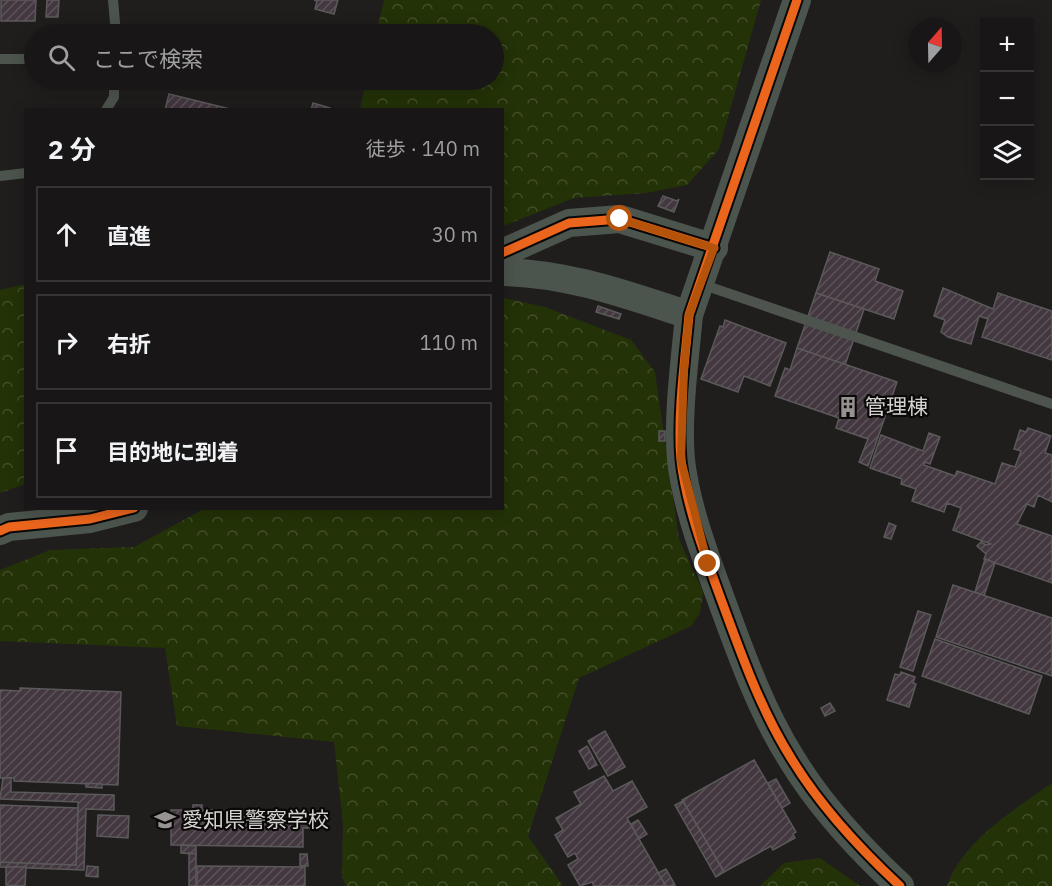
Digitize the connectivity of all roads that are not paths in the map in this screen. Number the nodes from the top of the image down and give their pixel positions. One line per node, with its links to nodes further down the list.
1 (113, 0): 3 (lane)
2 (797, 0): 10 (street)
3 (115, 24)
4 (0, 59): 5 (lane)
5 (24, 59)
6 (114, 90): 7 (lane)
7 (107, 108)
8 (24, 173): 9 (lane)
9 (0, 176)
10 (714, 248): 11 (street); 13 (street)
11 (504, 252)
12 (504, 272): 14 (street)
13 (700, 284): 14 (street); 15 (lane)
14 (689, 315): 18 (street)
15 (1052, 404)
16 (126, 510): 17 (street)
17 (0, 531)
18 (900, 886)

